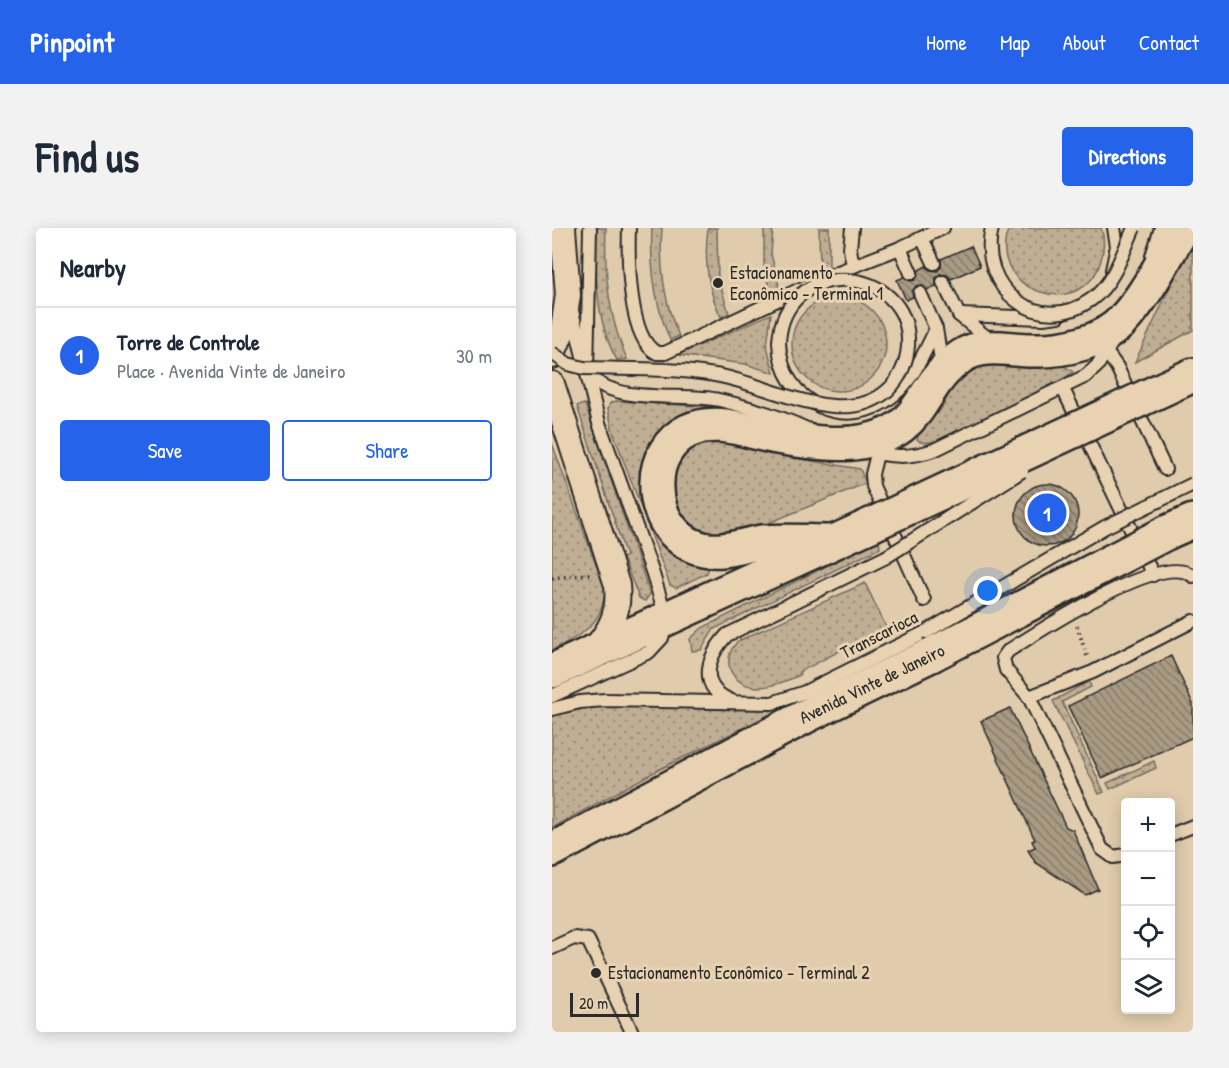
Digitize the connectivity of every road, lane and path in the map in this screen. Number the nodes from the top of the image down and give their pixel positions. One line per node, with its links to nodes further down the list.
1 (590, 228): 26 (lane)
2 (629, 228): 14 (lane)
3 (852, 228): 14 (lane)
4 (943, 228): 11 (lane)
5 (992, 228): 7 (lane, bridge)
6 (1114, 228): 20 (lane)
7 (1134, 228)
8 (1161, 228): 18 (lane)
9 (1183, 228): 18 (street)
10 (563, 233): 19 (street)
11 (922, 238): 12 (lane); 13 (lane)
12 (900, 248): 14 (lane); 15 (lane)
13 (934, 263)
14 (853, 266)
15 (911, 273)
16 (943, 282): 20 (lane)
17 (920, 293): 22 (lane)
18 (1142, 294): 21 (street)
19 (568, 295): 25 (street); 26 (lane)
20 (959, 315): 23 (lane)
21 (1123, 321): 23 (street); 24 (lane)
22 (936, 329): 25 (lane, bridge); 27 (lane)
23 (1002, 348): 27 (street)
24 (1107, 353): 30 (lane); 33 (lane)
25 (552, 355)
26 (587, 374): 32 (lane); 42 (lane)
27 (939, 379): 32 (street)
28 (1179, 382): 31 (street, bridge)
29 (552, 384): 45 (street)
30 (1064, 389): 32 (lane); 38 (lane)
31 (1114, 412): 36 (street, bridge); 49 (lane, bridge)
32 (854, 446): 36 (street); 41 (lane)
33 (1165, 469)
34 (1193, 484): 44 (lane, Transcarioca, bridge)
35 (1185, 523): 44 (street, Avenida Vinte de Janeiro, bridge)
36 (830, 542): 42 (street)
37 (596, 572): 40 (path)
38 (1153, 575): 39 (lane); 48 (lane)
39 (1193, 576)
40 (552, 578)
41 (924, 600)
42 (667, 620): 45 (street); 47 (lane)
43 (1193, 621): 48 (lane)
44 (928, 643): 49 (lane, Transcarioca); 53 (street, Avenida Vinte de Janeiro)
45 (590, 654): 46 (street)
46 (552, 671)
47 (552, 696)
48 (1029, 697): 54 (lane)
49 (741, 704): 50 (lane, Transcarioca)
50 (552, 709)
51 (1193, 826): 52 (lane)
52 (1175, 833)
53 (552, 850)
54 (1121, 856)
55 (552, 948): 56 (lane)
56 (632, 1032)

